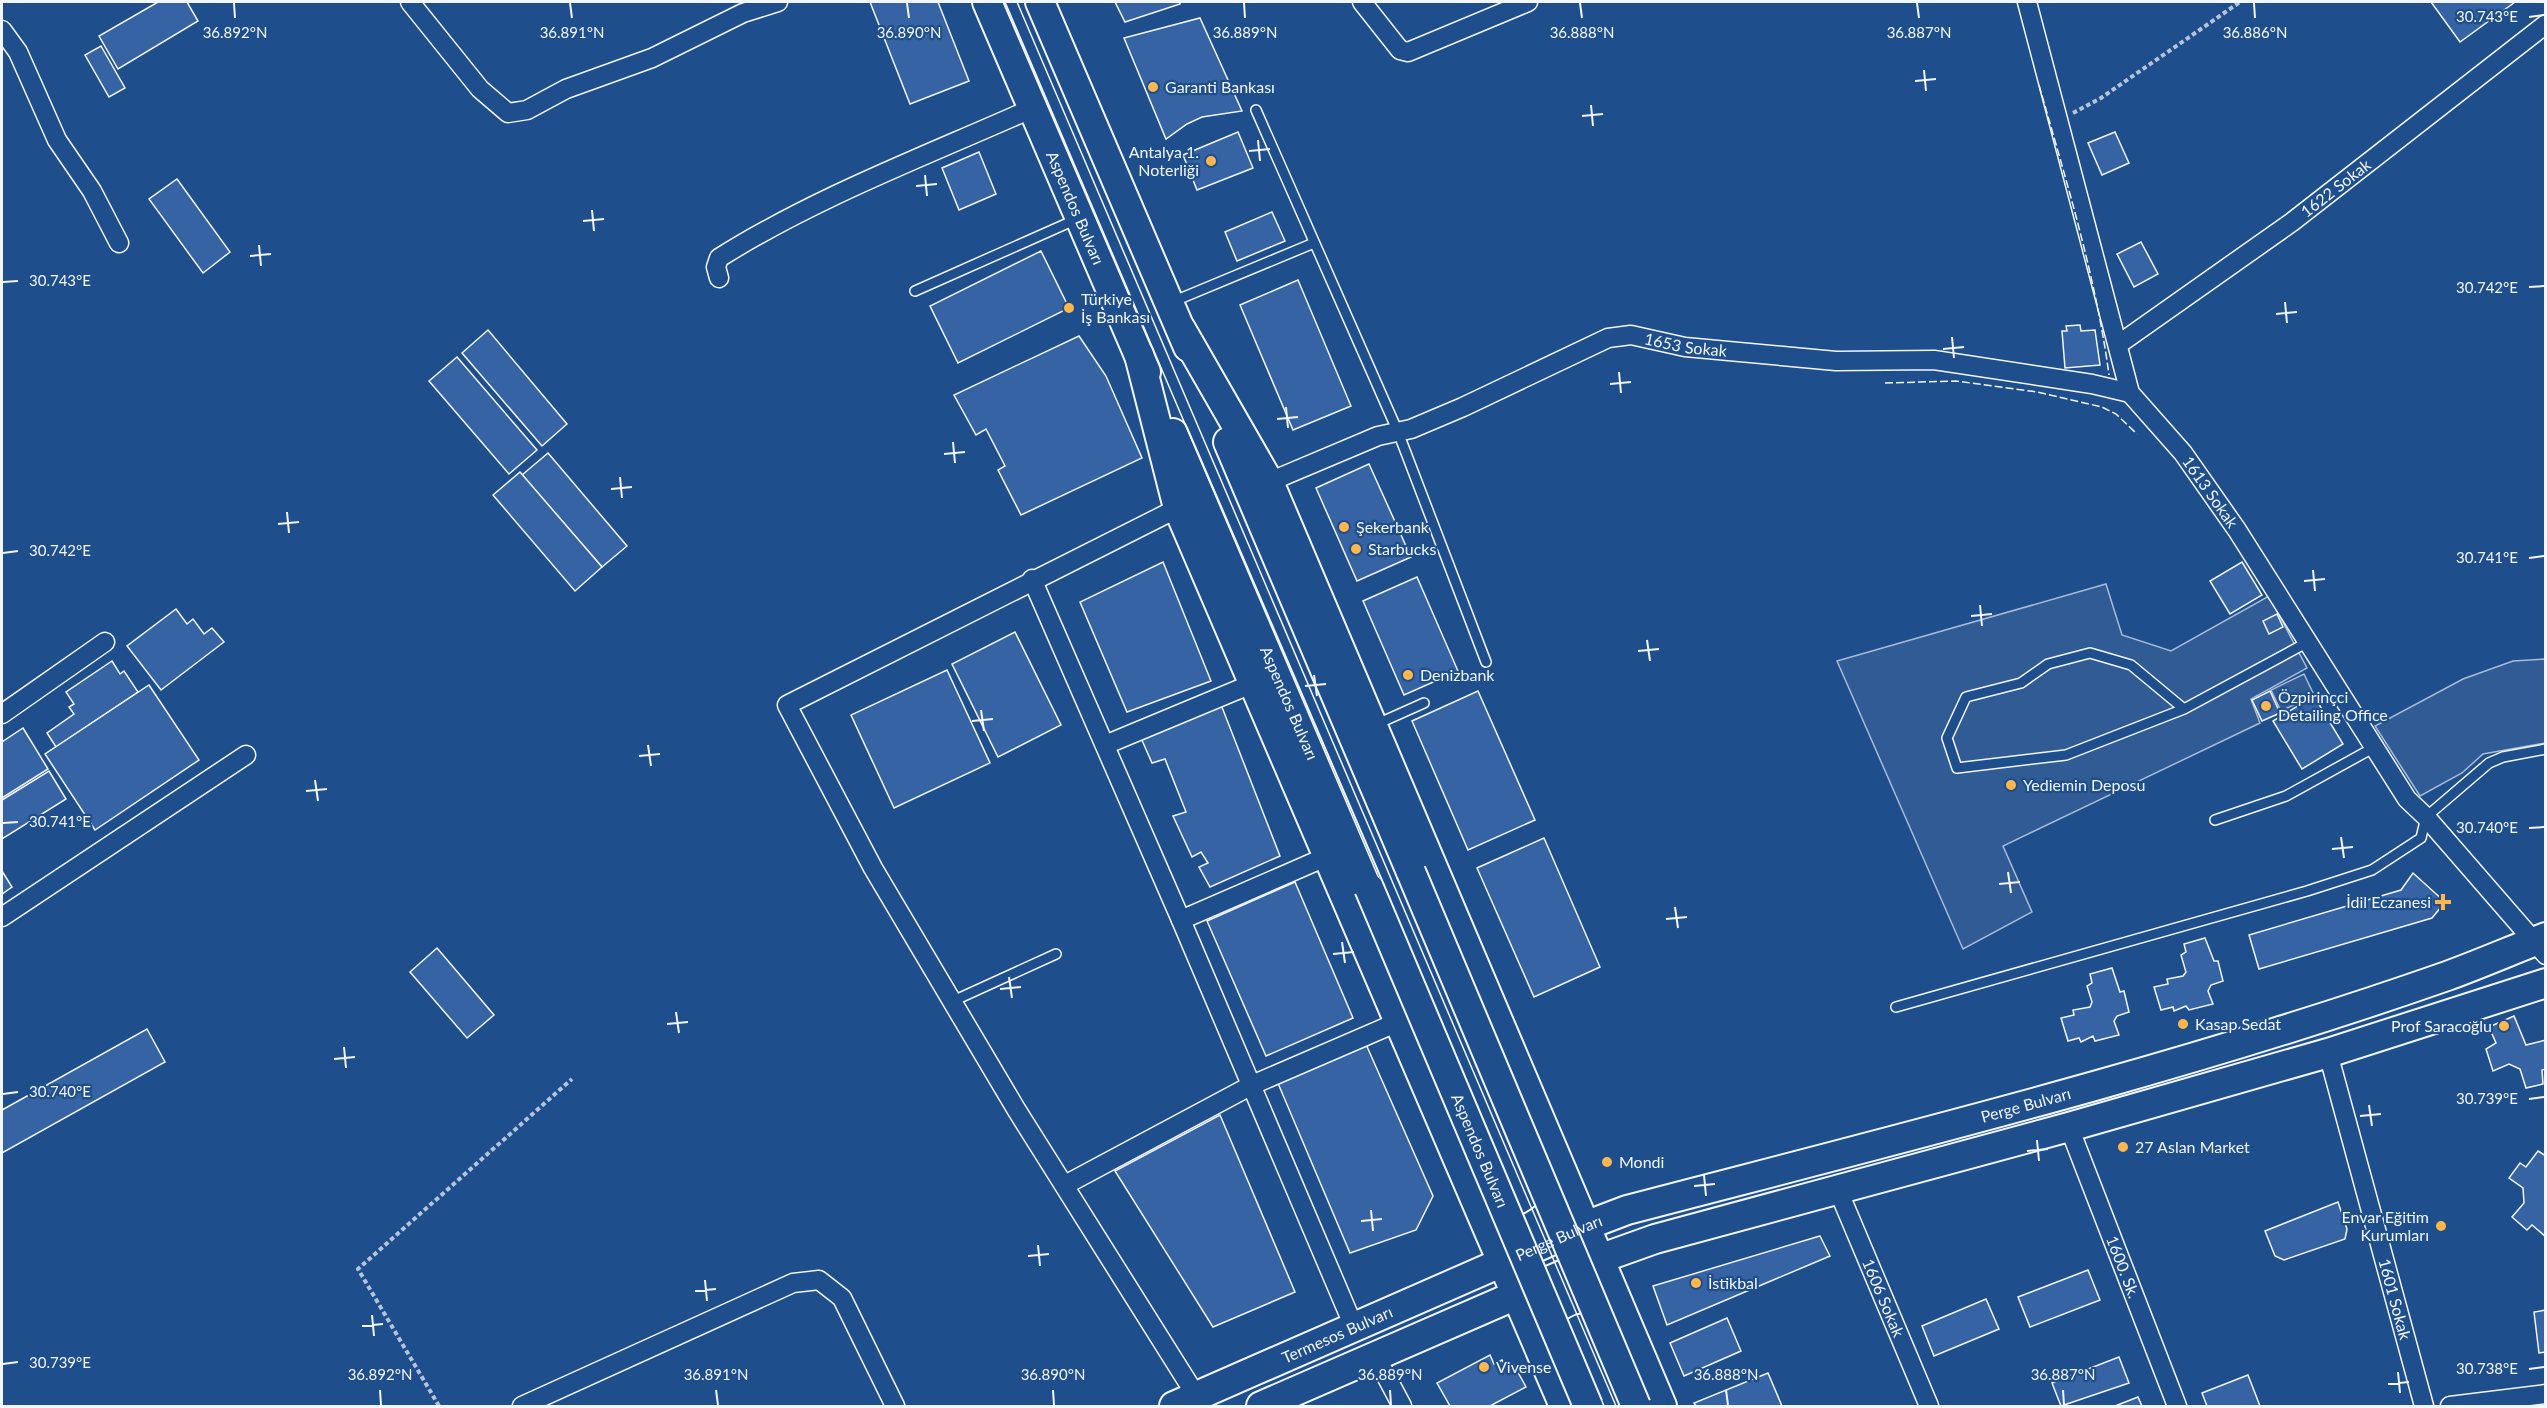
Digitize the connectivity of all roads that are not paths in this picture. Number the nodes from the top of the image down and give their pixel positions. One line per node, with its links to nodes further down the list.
1 (410, 2): 2 (street)
2 (778, 2)
3 (987, 2): 10 (main road, Aspendos Bulvarı)
4 (1040, 2): 17 (main road)
5 (1362, 2): 6 (street)
6 (1528, 2)
7 (2027, 2): 19 (street, 1613 Sokak)
8 (2546, 24): 19 (street, 1622 Sokak)
9 (2, 30): 13 (street)
10 (1033, 108): 12 (main road, Aspendos Bulvarı); 15 (street)
11 (1256, 110): 14 (lane)
12 (1080, 218): 16 (lane); 20 (main road, Aspendos Bulvarı)
13 (119, 243)
14 (1314, 243): 17 (lane); 22 (lane)
15 (719, 278)
16 (915, 291)
17 (1170, 303): 18 (main road)
18 (1181, 329): 23 (main road); 72 (main road, bridge)
19 (2118, 344): 21 (street, 1613 Sokak)
20 (1139, 355): 24 (main road); 71 (main road, Aspendos Bulvarı, bridge)
21 (2130, 393): 22 (street, 1653 Sokak); 27 (street, 1613 Sokak)
22 (1398, 432): 23 (street, 1653 Sokak); 28 (lane)
23 (1269, 482): 33 (main road)
24 (1178, 508): 25 (street); 29 (main road)
25 (1032, 579): 34 (street); 46 (street)
26 (105, 642): 32 (street)
27 (2308, 642): 31 (lane); 35 (street, 1613 Sokak)
28 (1486, 662)
29 (1254, 683): 34 (street); 40 (main road)
30 (1424, 703): 33 (lane)
31 (2184, 709): 31 (lane)
32 (2, 714)
33 (1373, 725): 52 (main road)
34 (1105, 746): 42 (street)
35 (2373, 748): 38 (street, 1613 Sokak); 39 (lane)
36 (2546, 749): 38 (lane)
37 (246, 755): 41 (street)
38 (2426, 817): 43 (street, 1613 Sokak); 47 (lane)
39 (2215, 820)
40 (1328, 856): 42 (street); 48 (main road)
41 (2, 917)
42 (1181, 920): 50 (street)
43 (2535, 940): 56 (main road, Perge Bulvarı)
44 (1056, 954): 46 (lane)
45 (2546, 983): 49 (main road, Perge Bulvarı)
46 (953, 1001): 53 (street)
47 (1896, 1007)
48 (1398, 1022): 50 (street); 55 (main road)
49 (2328, 1053): 51 (main road, Perge Bulvarı); 76 (street, 1601 Sokak)
50 (1252, 1085): 53 (street); 61 (street)
51 (2070, 1127): 54 (main road, Perge Bulvarı); 75 (street, 1600. Sk.)
52 (1563, 1174): 55 (main road); 56 (main road)
53 (1065, 1185): 65 (street)
54 (1838, 1190): 57 (main road, Perge Bulvarı); 74 (street, 1606 Sokak)
55 (1482, 1216): 58 (main road)
56 (1585, 1226): 57 (main road); 58 (main road, Perge Bulvarı)
57 (1599, 1259): 59 (main road, Perge Bulvarı); 60 (main road)
58 (1502, 1262): 59 (main road); 61 (main road, Termesos Bulvarı)
59 (1517, 1296): 62 (main road); 63 (main road)
60 (1623, 1315): 62 (main road); 73 (main road)
61 (1354, 1328): 65 (main road, Termesos Bulvarı)
62 (1538, 1343): 70 (main road)
63 (1376, 1357): 68 (main road); 69 (street)
64 (2546, 1394): 77 (street)
65 (1186, 1402)
66 (522, 1407): 67 (street)
67 (895, 1407)
68 (1261, 1407)
69 (1402, 1407)
70 (1564, 1407)
71 (1588, 1407)
72 (1636, 1407)
73 (1662, 1407)
74 (1929, 1407)
75 (2178, 1407)
76 (2424, 1407)
77 (2450, 1407)

